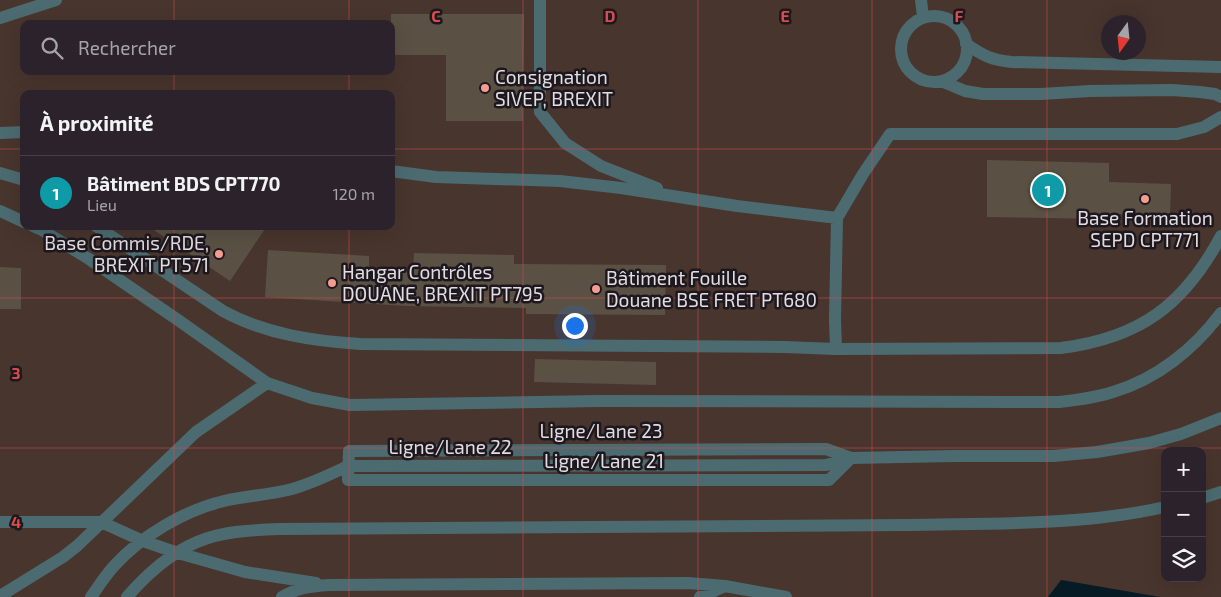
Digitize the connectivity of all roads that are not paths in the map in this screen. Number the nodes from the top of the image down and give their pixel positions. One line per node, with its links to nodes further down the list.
1 (56, 0): 4 (lane)
2 (540, 0): 16 (lane)
3 (921, 0): 5 (lane)
4 (0, 18)
5 (923, 18): 6 (lane); 8 (lane)
6 (966, 44): 7 (lane); 8 (lane)
7 (1221, 67)
8 (941, 81): 9 (lane)
9 (1221, 97)
10 (1221, 117): 18 (lane)
11 (20, 132): 12 (lane)
12 (0, 133)
13 (395, 172): 16 (lane)
14 (0, 173): 15 (lane)
15 (20, 179)
16 (692, 199): 18 (lane)
17 (0, 211): 19 (lane)
18 (837, 218): 24 (lane)
19 (20, 220)
20 (42, 230): 25 (lane)
21 (102, 230): 24 (lane)
22 (1221, 236): 24 (lane)
23 (1221, 313): 25 (lane)
24 (836, 349)
25 (267, 384): 33 (lane)
26 (1221, 418): 27 (lane)
27 (851, 458): 28 (lane, Ligne/Lane 22); 28 (lane, Ligne/Lane 23); 28 (lane, Ligne/Lane 21)
28 (348, 466): 34 (lane)
29 (1221, 492): 30 (lane)
30 (1206, 497)
31 (1161, 508): 35 (lane)
32 (0, 522): 33 (lane)
33 (101, 522): 34 (lane); 39 (lane)
34 (143, 540): 35 (lane); 40 (lane)
35 (178, 553): 36 (lane); 41 (lane)
36 (329, 585): 37 (lane); 42 (lane)
37 (725, 586): 38 (lane); 43 (lane)
38 (748, 594): 44 (lane)
39 (0, 596)
40 (91, 597)
41 (127, 597)
42 (282, 597)
43 (700, 597)
44 (786, 597)

